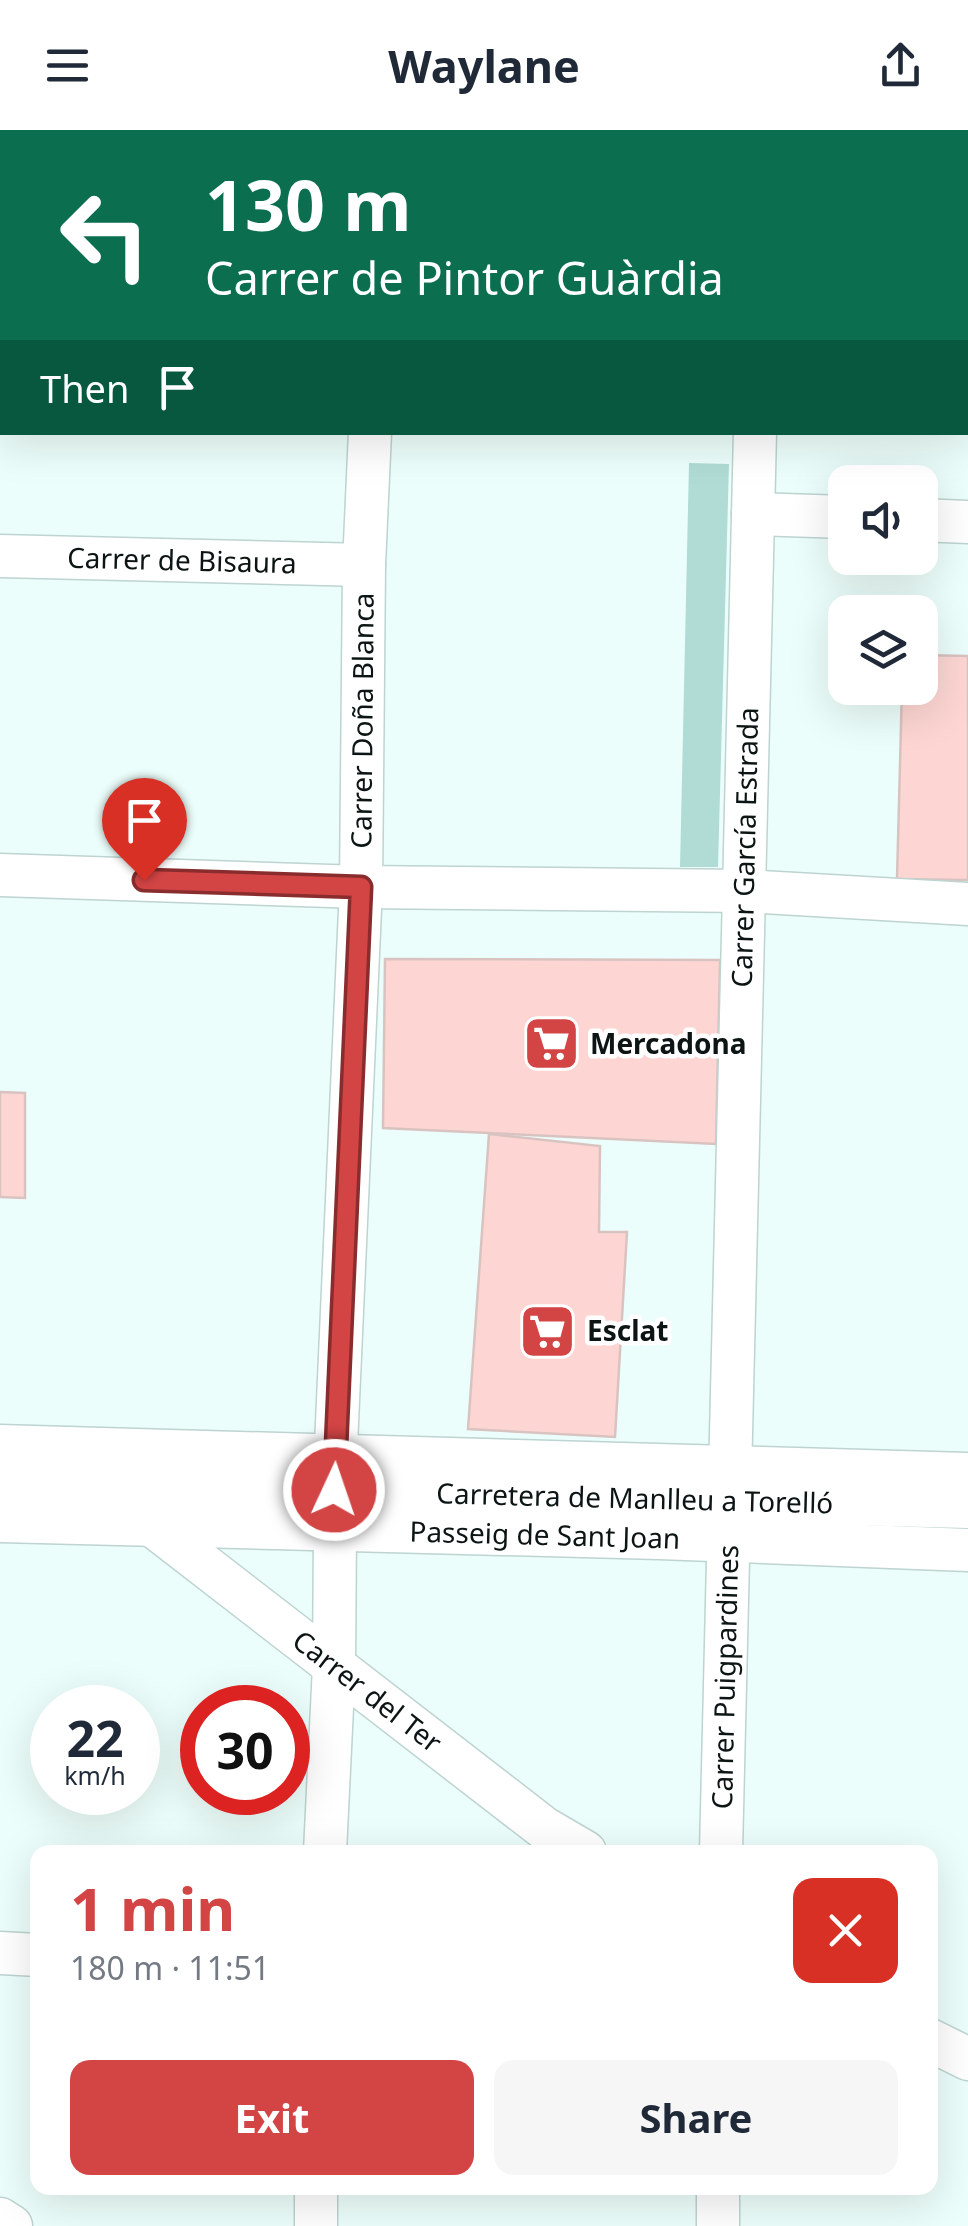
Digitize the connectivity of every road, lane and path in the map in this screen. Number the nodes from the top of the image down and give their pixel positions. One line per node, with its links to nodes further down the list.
1 (370, 435): 8 (street, Carrer Doña Blanca)
2 (754, 435): 3 (street, Carrer García Estrada)
3 (753, 514): 4 (street); 11 (street, Carrer García Estrada)
4 (828, 516)
5 (938, 521): 6 (street)
6 (968, 522)
7 (0, 556): 8 (street, Carrer de Bisaura)
8 (364, 565): 10 (street, Carrer Doña Blanca)
9 (0, 875): 10 (street)
10 (361, 887): 11 (street); 16 (street, Carrer Doña Blanca)
11 (746, 891): 12 (street); 17 (street, Carrer García Estrada)
12 (968, 904)
13 (0, 1446): 16 (street, Passeig de Sant Joan)
14 (968, 1474): 17 (street, Passeig de Sant Joan)
15 (0, 1486): 16 (street)
16 (335, 1492): 17 (street, Passeig de Sant Joan); 17 (street, Passeig de Sant Joan); 20 (street, Passeig de Sant Joan); 22 (street, Carrer Doña Blanca)
17 (730, 1502): 18 (street, Carretera de Manlleu a Torelló); 21 (street, Passeig de Sant Joan); 25 (street, Carrer Puigpardines)
18 (968, 1507)
19 (0, 1521): 20 (street, Passeig de Sant Joan)
20 (152, 1525): 22 (street, Carrer del Ter)
21 (968, 1550)
22 (334, 1666): 23 (street, Carrer Doña Blanca); 24 (street, Carrer del Ter)
23 (325, 1845)
24 (573, 1845)
25 (721, 1845)
26 (0, 1953): 27 (street)
27 (30, 1955)
28 (938, 2044): 29 (street)
29 (968, 2060)
30 (316, 2195): 34 (street)
31 (718, 2195): 35 (street)
32 (0, 2218): 33 (street)
33 (11, 2226)
34 (316, 2226)
35 (718, 2226)

